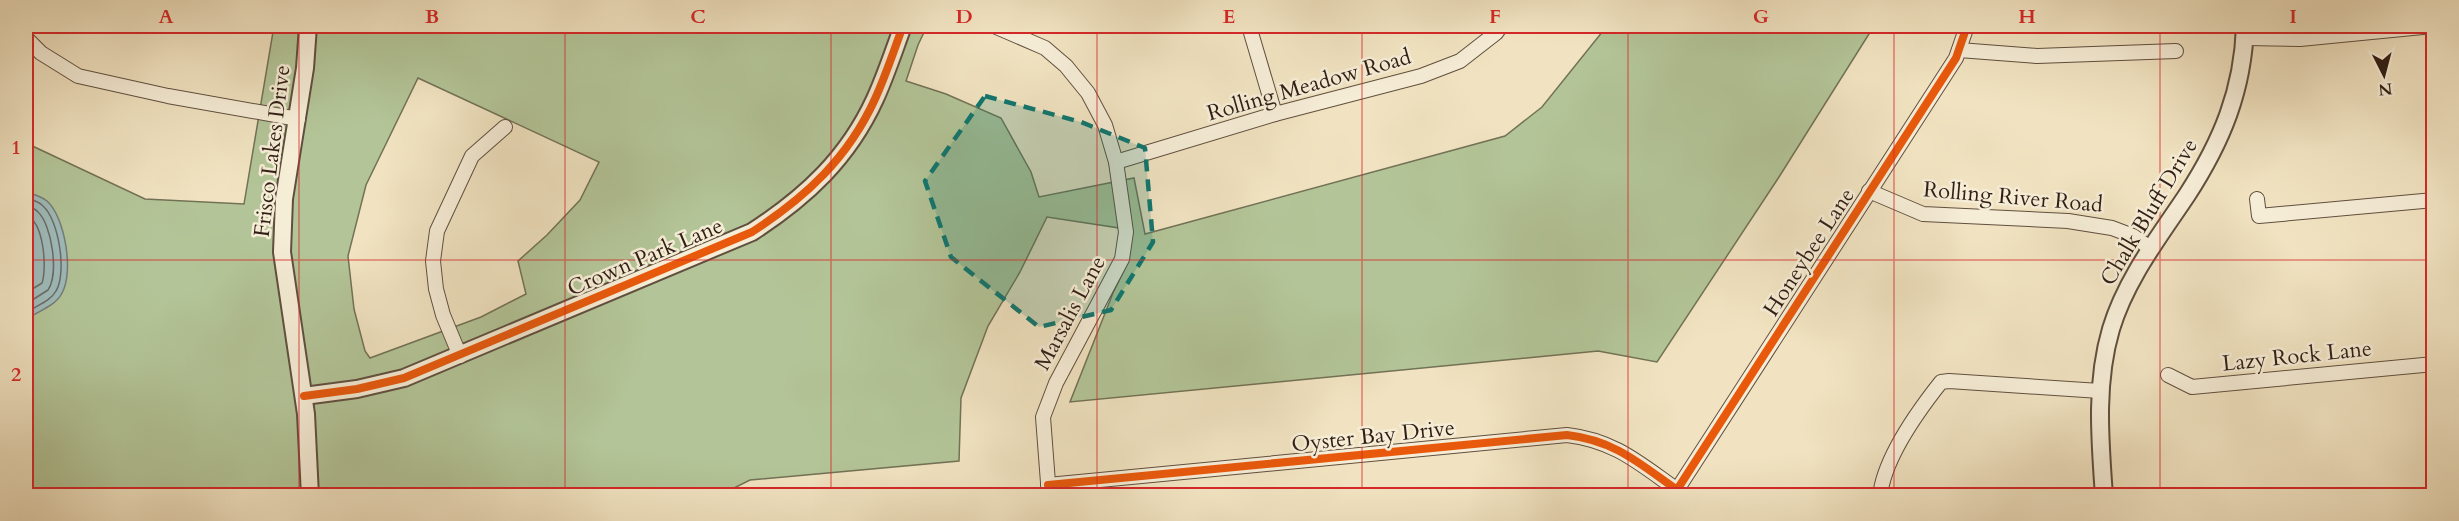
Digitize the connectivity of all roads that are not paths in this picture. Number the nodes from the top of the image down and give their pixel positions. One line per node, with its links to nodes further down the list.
1 (308, 26): 13 (street, Frisco Lakes Drive)
2 (903, 26): 20 (street, Crown Park Lane)
3 (994, 26): 15 (street, Marsalis Lane)
4 (1249, 26): 12 (street)
5 (1501, 26): 12 (street, Rolling Meadow Road)
6 (1967, 26): 10 (street, Honeybee Lane)
7 (2433, 26): 8 (street)
8 (2245, 32): 19 (street, Chalk Bluff Drive)
9 (26, 38): 13 (street)
10 (1959, 50): 11 (street); 16 (street, Honeybee Lane)
11 (2176, 51)
12 (1275, 114): 15 (street, Rolling Meadow Road)
13 (298, 119): 24 (street, Frisco Lakes Drive)
14 (505, 127): 20 (street)
15 (1116, 162): 25 (street, Marsalis Lane)
16 (1869, 191): 19 (street, Rolling River Road); 26 (street, Honeybee Lane)
17 (2257, 199): 18 (street)
18 (2433, 200)
19 (2150, 248): 23 (street, Chalk Bluff Drive)
20 (460, 356): 24 (street, Crown Park Lane)
21 (2433, 364): 22 (street, Lazy Rock Lane)
22 (2168, 375)
23 (2100, 391): 28 (street); 29 (street, Chalk Bluff Drive)
24 (304, 396): 27 (street, Frisco Lakes Drive)
25 (1048, 490): 26 (street, Oyster Bay Drive)
26 (1679, 494)
27 (310, 495)
28 (1880, 495)
29 (2104, 495)

